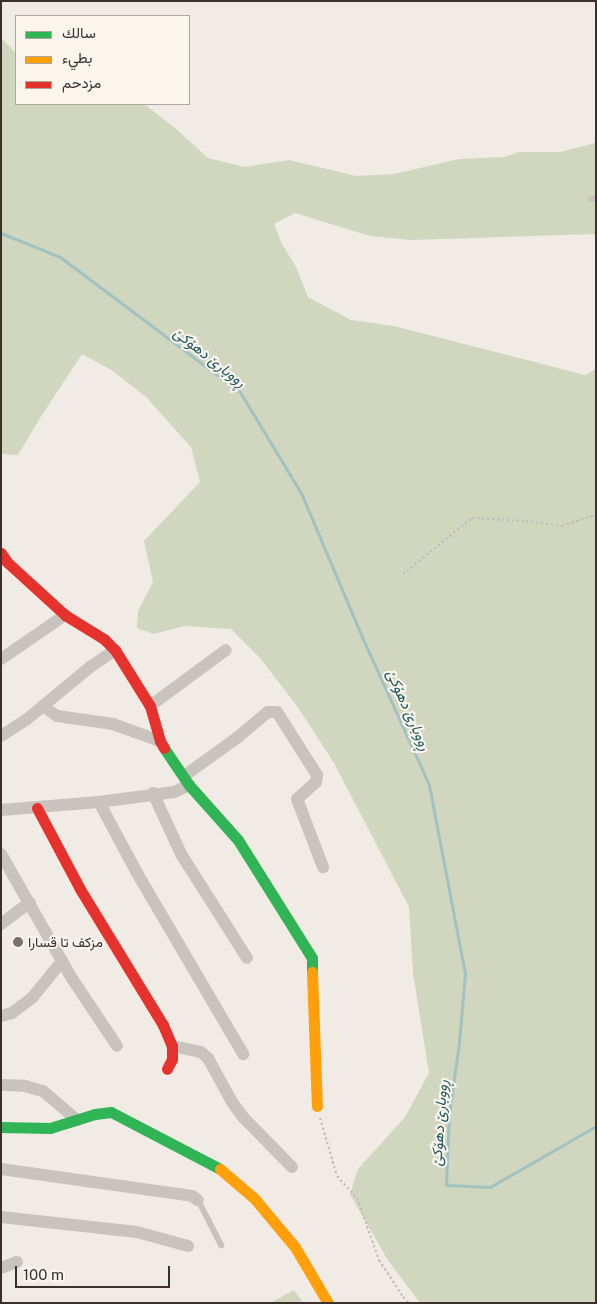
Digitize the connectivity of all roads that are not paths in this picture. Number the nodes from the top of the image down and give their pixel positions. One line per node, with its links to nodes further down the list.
1 (1, 552): 2 (street)
2 (64, 615): 3 (street); 5 (street)
3 (116, 650): 6 (street); 7 (street)
4 (226, 650): 7 (street)
5 (1, 659)
6 (43, 706): 8 (street); 9 (street)
7 (150, 706): 9 (street)
8 (1, 736)
9 (160, 741): 10 (street)
10 (187, 780): 11 (street); 16 (street); 27 (street)
11 (153, 793): 12 (street); 19 (street)
12 (99, 802): 13 (street); 24 (street)
13 (37, 808): 14 (street); 23 (street)
14 (1, 810)
15 (1, 854): 17 (street)
16 (323, 867)
17 (30, 902): 18 (street); 20 (street)
18 (1, 924)
19 (247, 958)
20 (62, 960): 21 (street); 22 (street)
21 (1, 1016)
22 (117, 1046)
23 (172, 1046): 25 (street); 30 (street)
24 (243, 1054)
25 (167, 1069)
26 (1, 1086): 28 (street)
27 (317, 1106)
28 (78, 1120): 29 (street); 38 (street)
29 (1, 1127)
30 (292, 1167)
31 (1, 1169): 32 (street)
32 (198, 1200): 34 (lane)
33 (1, 1217): 35 (street)
34 (221, 1245)
35 (188, 1246)
36 (17, 1262): 37 (street)
37 (1, 1268)
38 (328, 1303)

